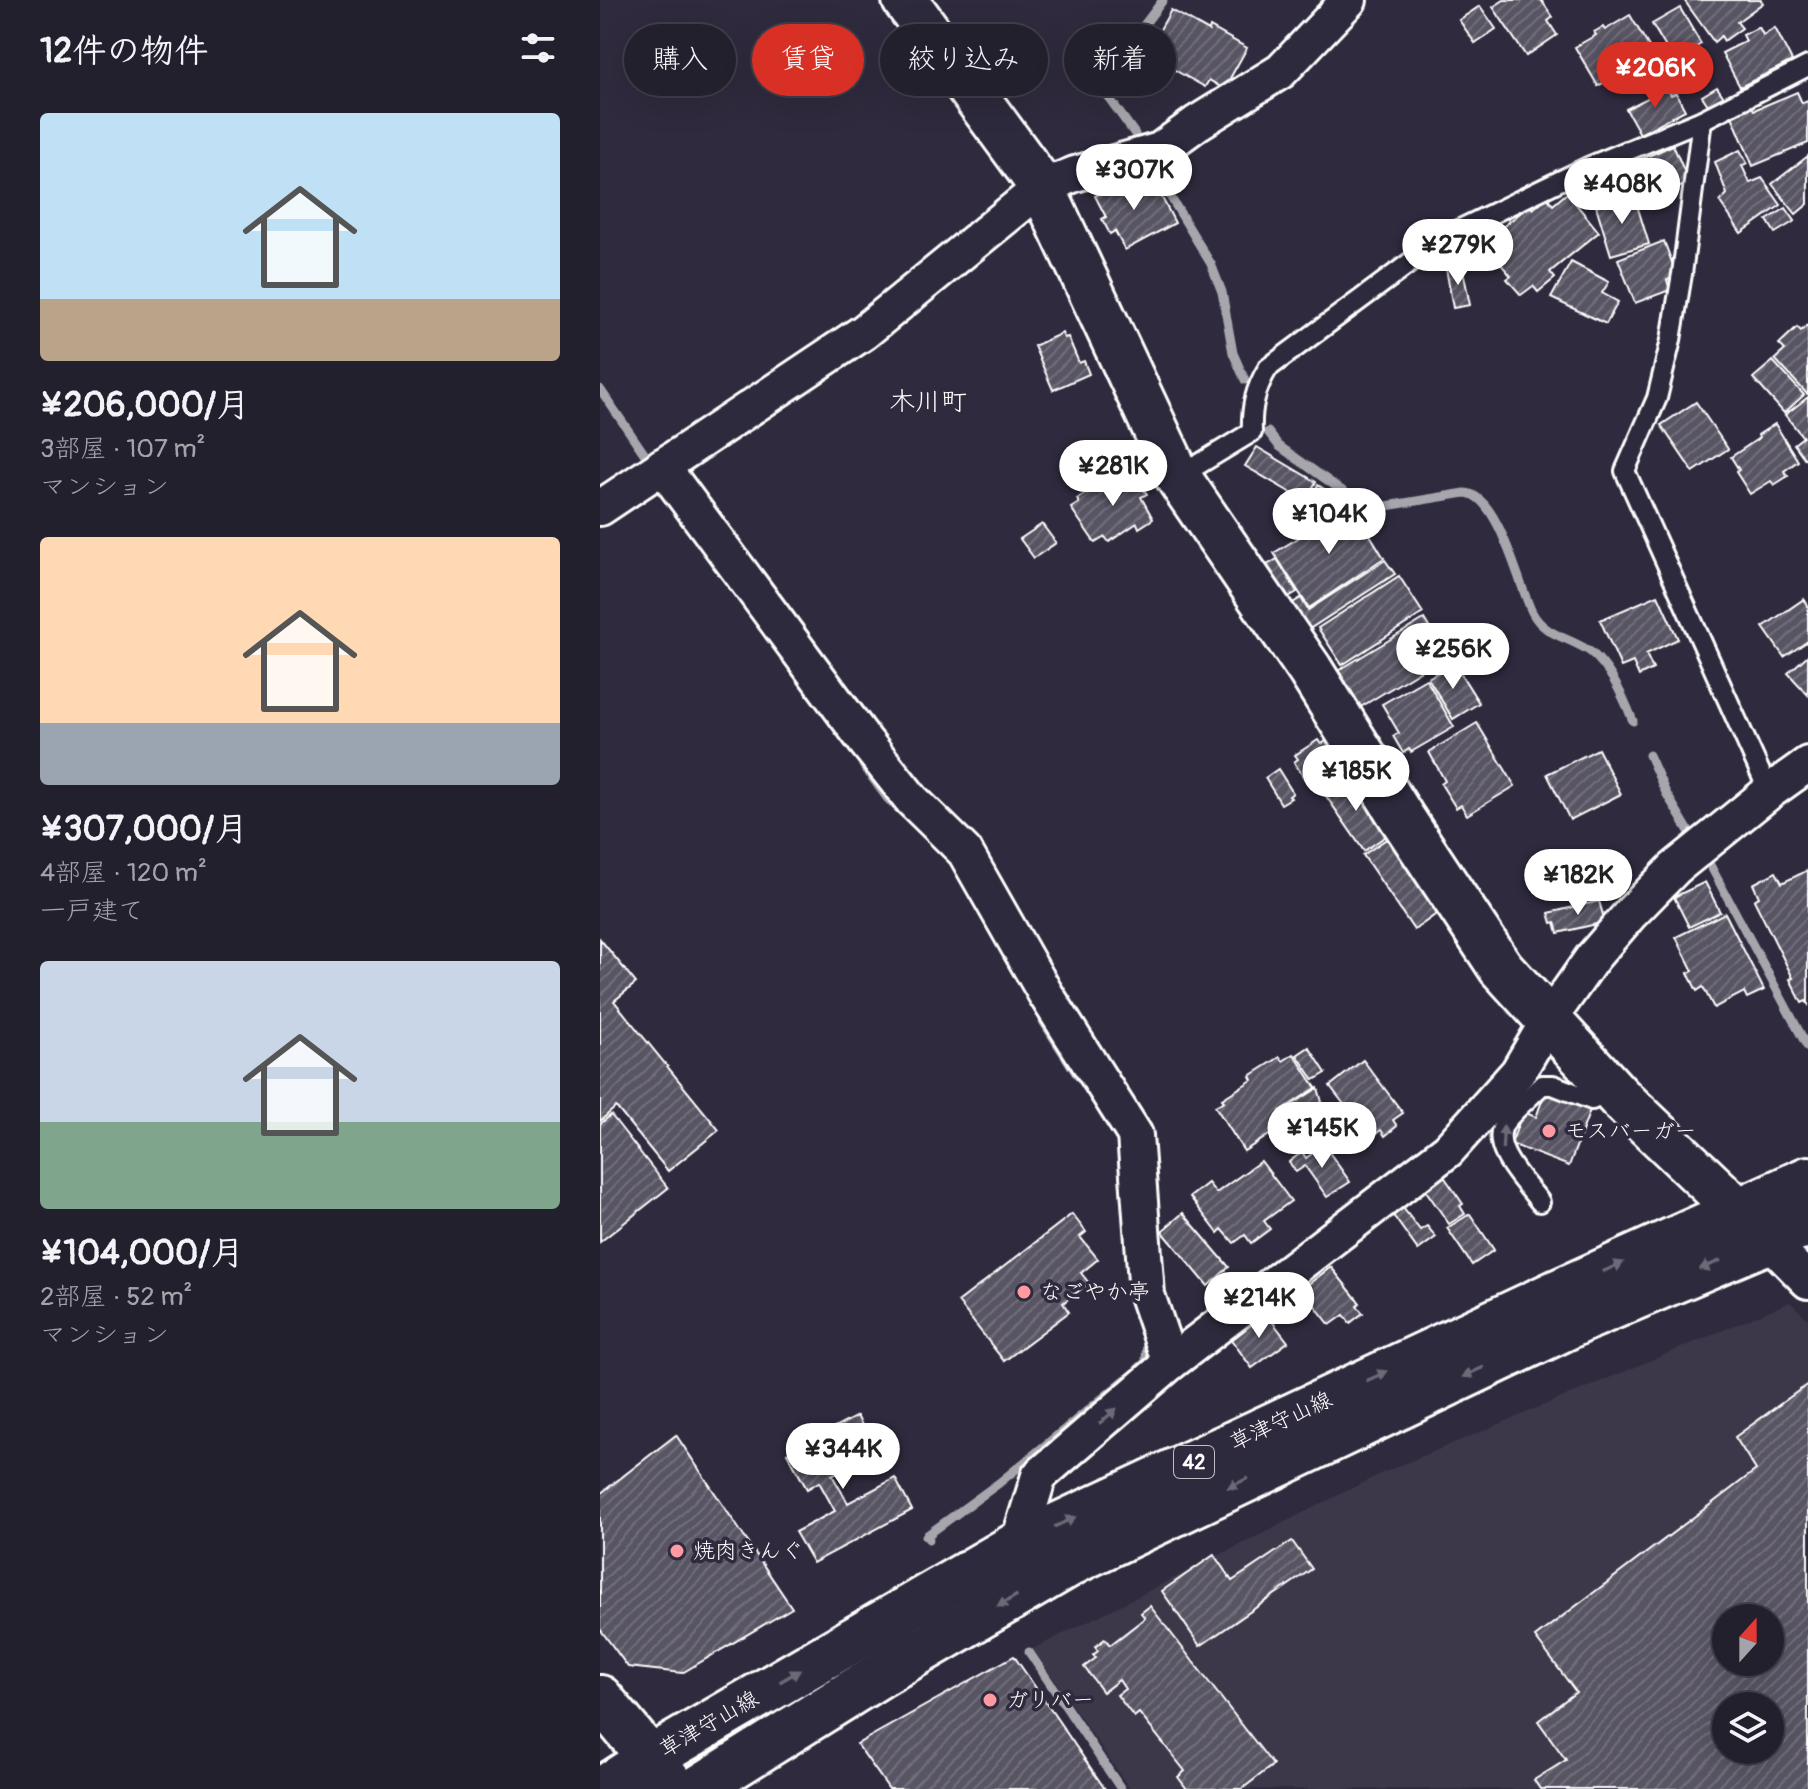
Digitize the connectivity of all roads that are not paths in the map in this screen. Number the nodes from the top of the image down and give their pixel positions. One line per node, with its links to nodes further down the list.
1 (905, 0): 5 (main road)
2 (1349, 0): 5 (street)
3 (1808, 66): 4 (lane)
4 (1702, 120): 7 (lane); 10 (lane)
5 (1042, 187): 6 (street); 7 (main road)
6 (662, 466): 8 (street); 19 (street)
7 (1178, 477): 11 (main road)
8 (600, 508)
9 (1808, 764): 10 (street)
10 (1769, 792): 11 (street)
11 (1548, 1021): 12 (main road); 19 (street)
12 (1612, 1090): 14 (lane, one-way to 12); 15 (main road)
13 (1808, 1179): 15 (main road, 草津守山線 / 42)
14 (1540, 1202)
15 (1737, 1210): 17 (main road); 20 (main road, 草津守山線 / 42, one-way to 15)
16 (1808, 1224): 17 (main road, 草津守山線 / 42)
17 (1768, 1240): 18 (street); 24 (main road, 草津守山線 / 42, one-way to 24)
18 (1808, 1281)
19 (1170, 1363): 20 (street, one-way to 19)
20 (1018, 1544): 22 (main road, 草津守山線 / 42, one-way to 20)
21 (600, 1698): 22 (main road)
22 (663, 1774): 23 (main road, 草津守山線 / 42)
23 (603, 1789)
24 (697, 1789)

